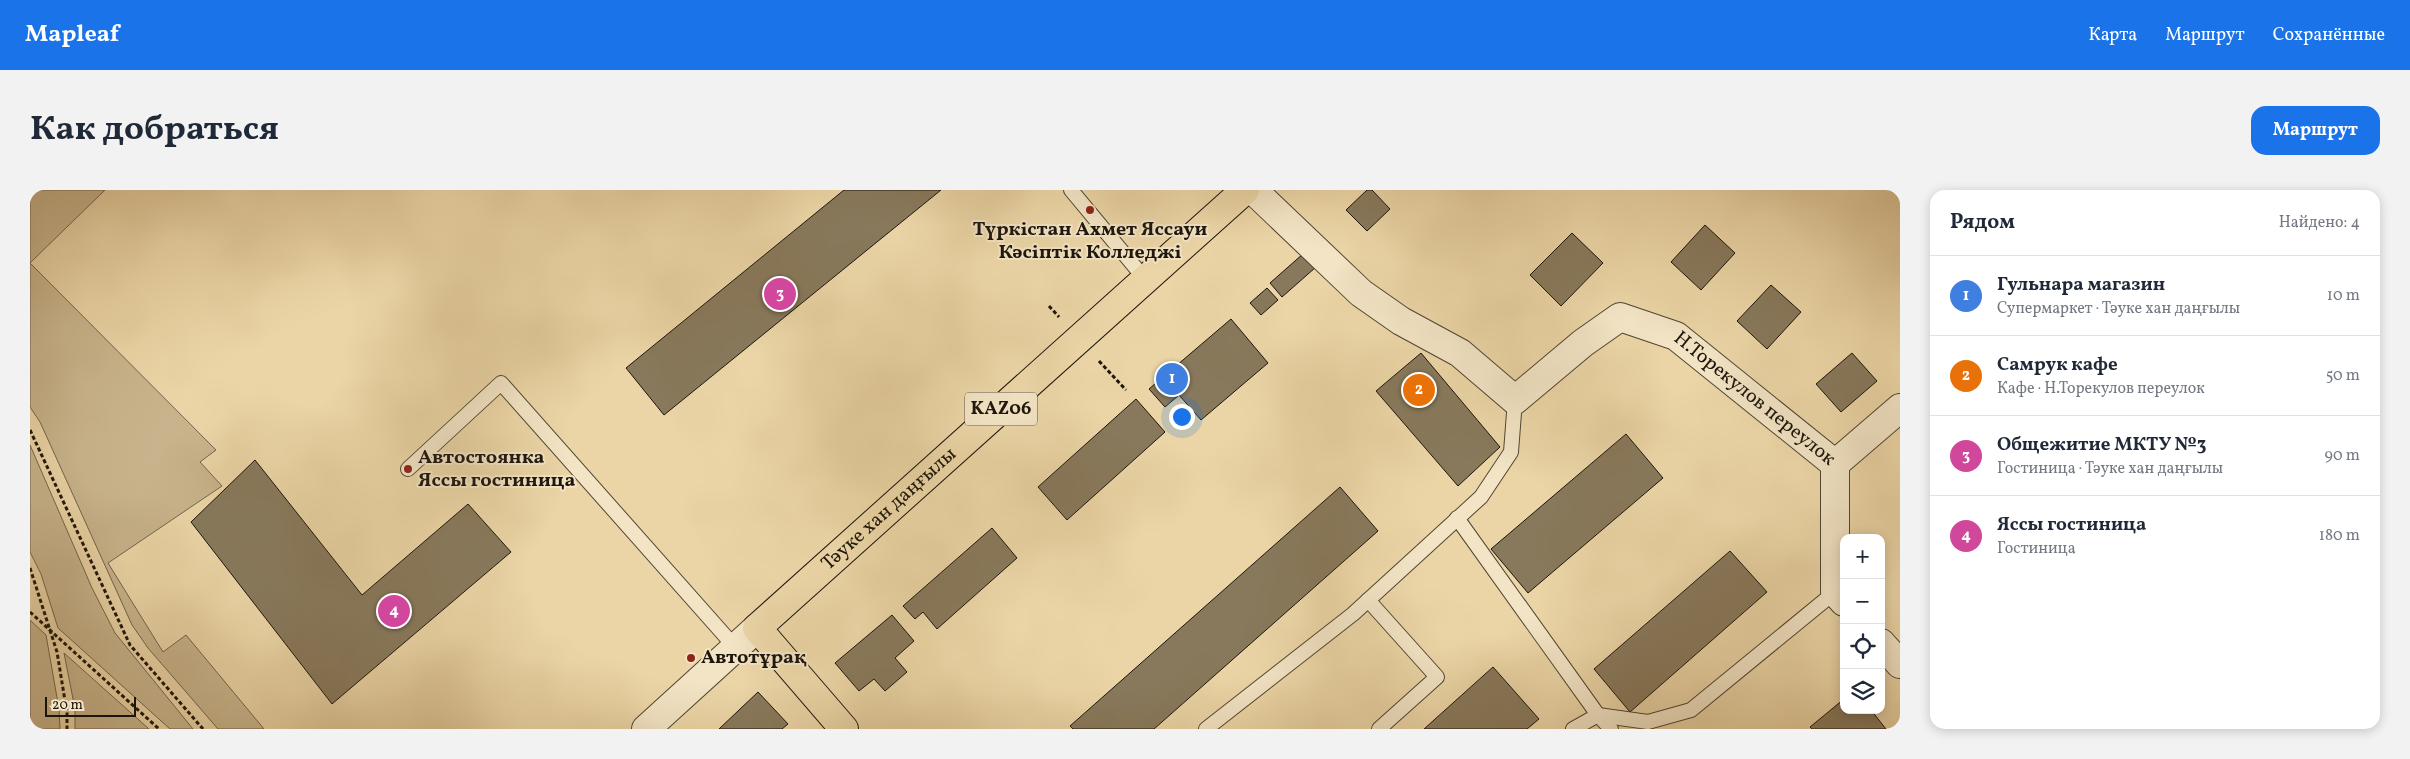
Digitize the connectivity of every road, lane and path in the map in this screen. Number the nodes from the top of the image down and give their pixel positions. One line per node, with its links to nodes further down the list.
1 (1071, 190): 4 (lane)
2 (1245, 190): 4 (main road, Тәуке хан даңғылы / KАZ06)
3 (1253, 190): 5 (street)
4 (1144, 279): 15 (main road, Тәуке хан даңғылы / KАZ06)
5 (1515, 400): 8 (street, Н.Торекулов переулок); 10 (lane)
6 (1900, 408): 8 (street, Н.Торекулов переулок)
7 (30, 430): 24 (path)
8 (1835, 464): 12 (street)
9 (408, 469): 17 (lane)
10 (1457, 518): 13 (lane); 20 (lane)
11 (30, 568): 16 (path)
12 (1839, 597): 20 (lane)
13 (1368, 600): 21 (lane); 27 (lane)
14 (30, 612): 16 (path)
15 (757, 628): 17 (street); 26 (main road)
16 (50, 631): 22 (path); 23 (path)
17 (735, 647): 25 (street)
18 (1885, 647): 19 (street)
19 (1900, 664)
20 (1598, 715): 28 (lane); 29 (lane)
21 (1216, 726)
22 (67, 729)
23 (159, 729)
24 (203, 729)
25 (646, 729)
26 (844, 729)
27 (1379, 729)
28 (1573, 729)
29 (1611, 729)

